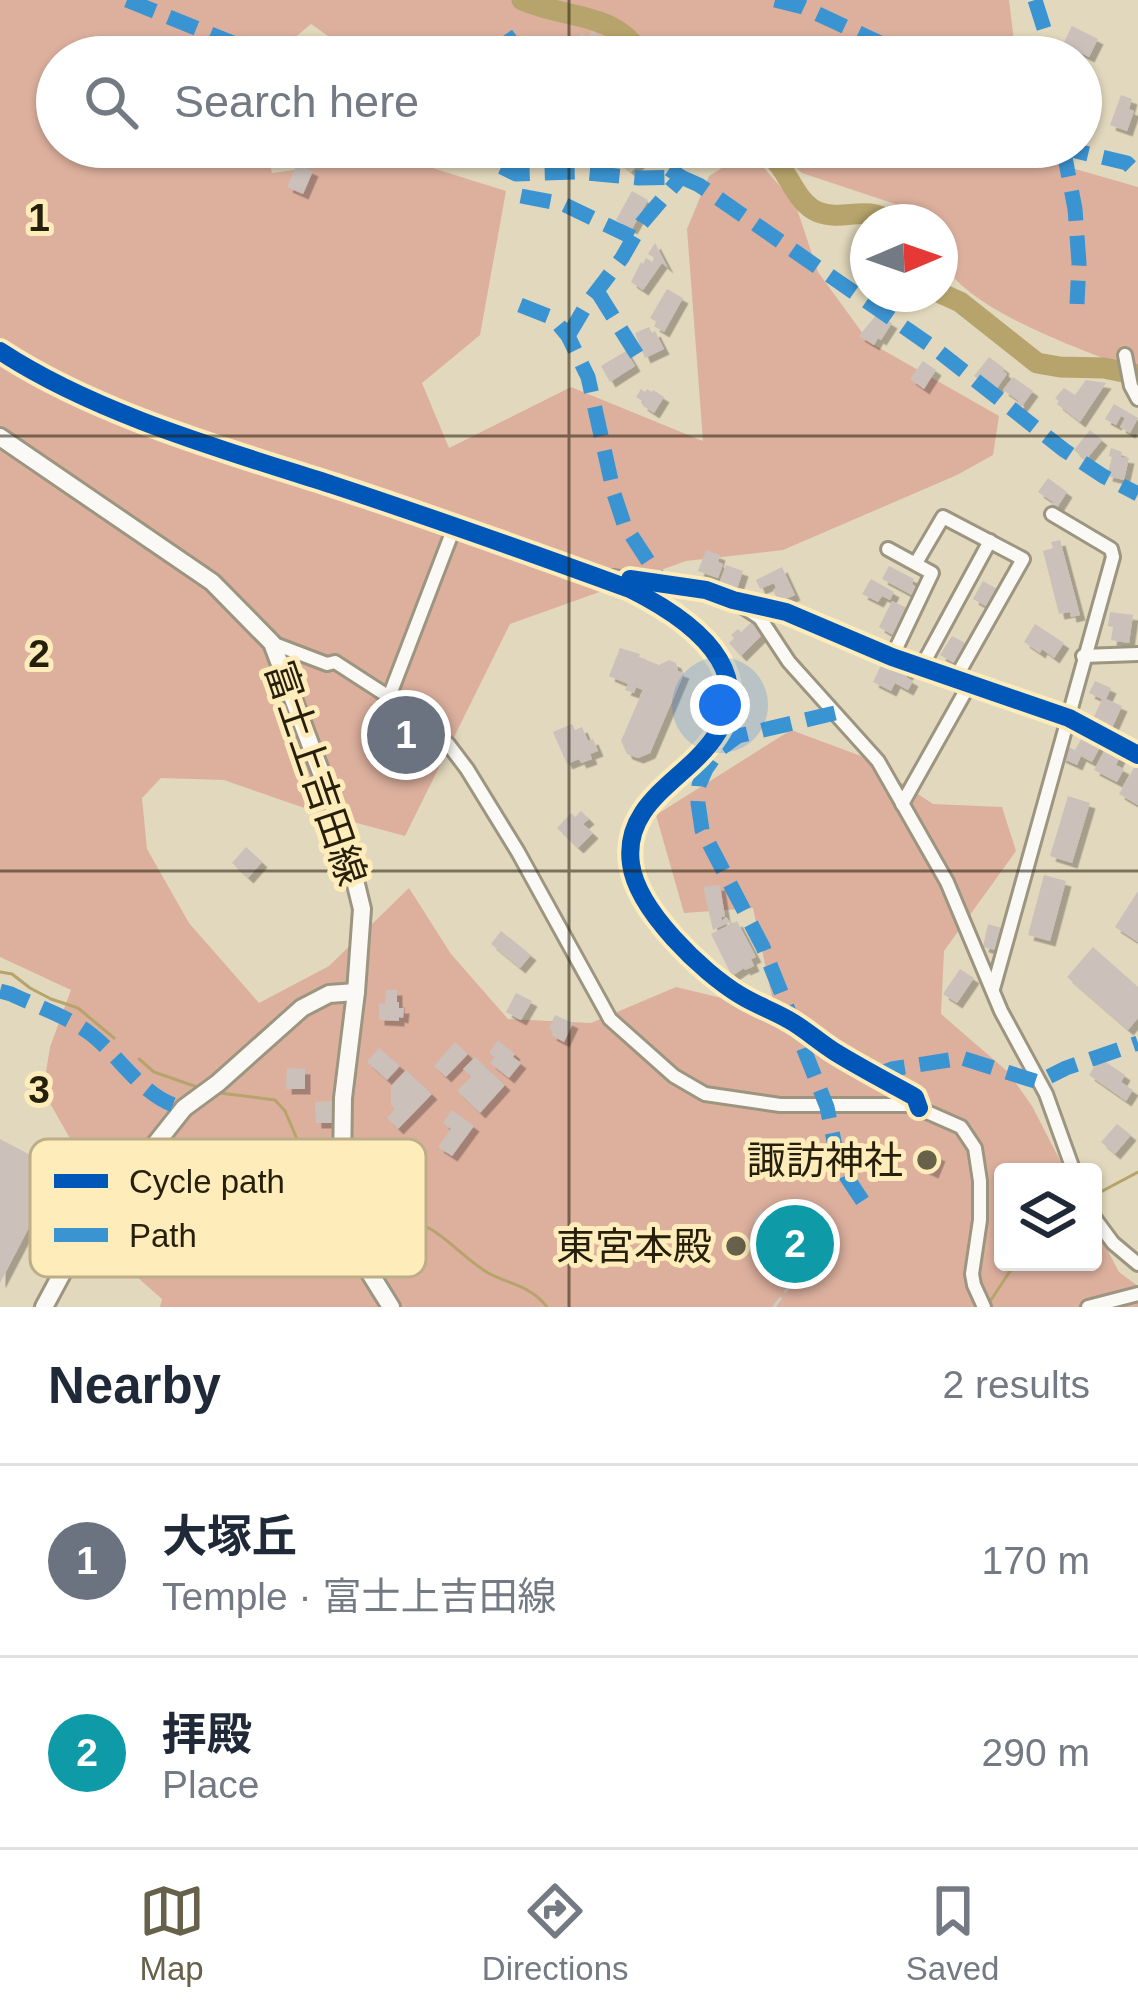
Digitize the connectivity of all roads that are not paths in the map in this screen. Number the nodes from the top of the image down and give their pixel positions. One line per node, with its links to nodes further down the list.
1 (0, 350): 6 (street)
2 (1125, 355): 3 (street)
3 (1138, 399)
4 (0, 437): 12 (main road, 富士上吉田線)
5 (1052, 514): 14 (street)
6 (455, 525): 10 (street); 18 (street)
7 (990, 542): 9 (street); 16 (street); 17 (street)
8 (888, 549): 9 (street)
9 (916, 563): 15 (street)
10 (583, 572): 11 (street); 24 (street)
11 (733, 600): 15 (street); 21 (street)
12 (272, 643): 18 (street); 23 (main road, 富士上吉田線)
13 (1138, 654): 14 (street)
14 (1083, 656): 19 (street)
15 (892, 657): 16 (street)
16 (922, 666): 17 (street)
17 (962, 682): 19 (street); 21 (street)
18 (388, 697): 24 (street)
19 (1069, 718): 20 (street); 22 (street)
20 (1138, 755)
21 (902, 804): 22 (street)
22 (992, 990): 27 (street)
23 (356, 992): 25 (main road); 26 (main road, 富士上吉田線)
24 (919, 1108): 33 (street)
25 (159, 1139)
26 (342, 1139)
27 (1071, 1163)
28 (1102, 1228): 29 (street)
29 (1138, 1264)
30 (60, 1277): 34 (main road)
31 (372, 1277): 35 (main road, 富士上吉田線)
32 (1138, 1294): 36 (street)
33 (983, 1304)
34 (44, 1307)
35 (391, 1307)
36 (1088, 1307)

